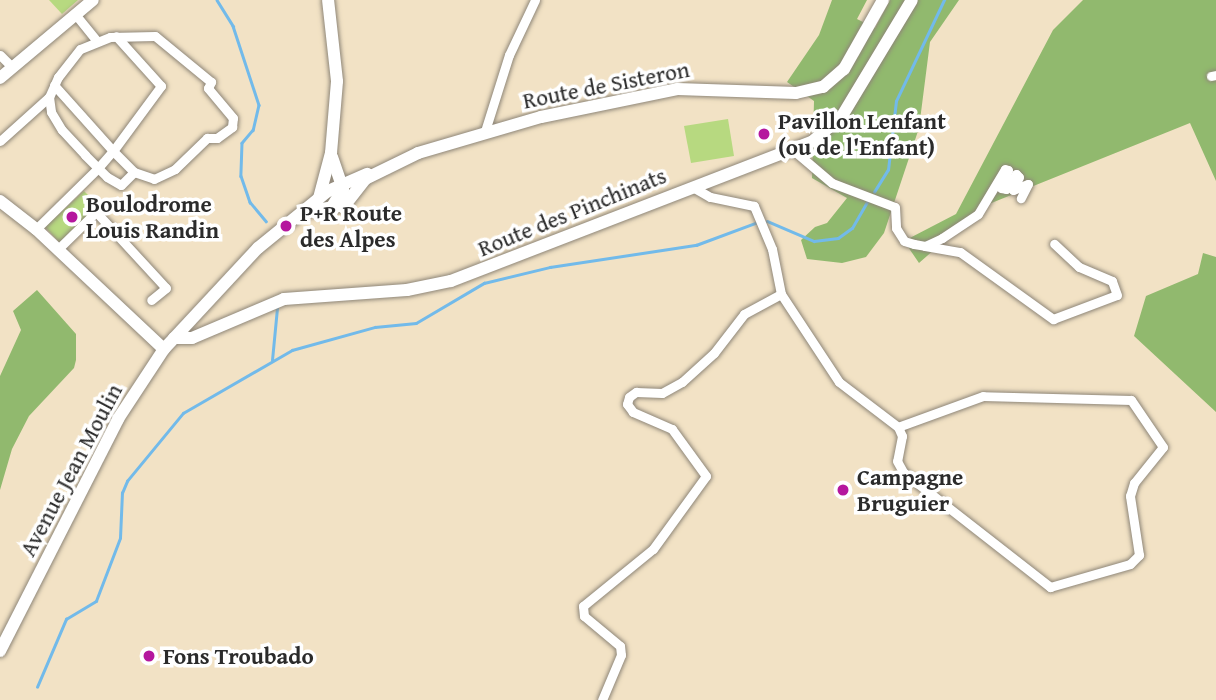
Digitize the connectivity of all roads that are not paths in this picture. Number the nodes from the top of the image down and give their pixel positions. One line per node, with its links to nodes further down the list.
1 (93, 0): 6 (main road)
2 (328, 0): 18 (main road)
3 (535, 0): 14 (street)
4 (883, 0): 14 (main road, Route de Sisteron)
5 (912, 0): 16 (main road, Route des Pinchinats)
6 (75, 14): 8 (street); 10 (main road)
7 (116, 36): 8 (street); 17 (street); 21 (street)
8 (96, 40): 12 (street)
9 (0, 55): 10 (street)
10 (12, 67): 11 (main road)
11 (0, 78)
12 (54, 85): 13 (street); 17 (street)
13 (49, 97): 15 (street); 19 (street)
14 (485, 131): 20 (main road, Route de Sisteron)
15 (0, 141)
16 (792, 149): 22 (main road, Route des Pinchinats); 30 (street)
17 (113, 151): 19 (street); 21 (street)
18 (331, 153): 23 (main road); 24 (main road)
19 (98, 168): 21 (street); 28 (street)
20 (381, 170): 24 (main road, Route de Sisteron); 24 (main road, Route de Sisteron)
21 (134, 172)
22 (693, 187): 32 (street); 34 (main road, Route des Pinchinats)
23 (324, 191): 24 (main road); 27 (main road, Route de Sisteron)
24 (342, 192): 27 (main road, Route de Sisteron)
25 (1021, 198): 30 (street)
26 (0, 201): 28 (main road)
27 (305, 212): 34 (main road, Route de Sisteron)
28 (36, 229): 31 (main road)
29 (1054, 244): 30 (street)
30 (925, 246)
31 (57, 250): 33 (street); 35 (main road)
32 (781, 293): 36 (street); 38 (street)
33 (151, 300)
34 (174, 338): 35 (main road, Route de Sisteron)
35 (164, 349): 37 (main road, Avenue Jean Moulin)
36 (898, 427): 36 (street)
37 (0, 650)
38 (602, 700)

